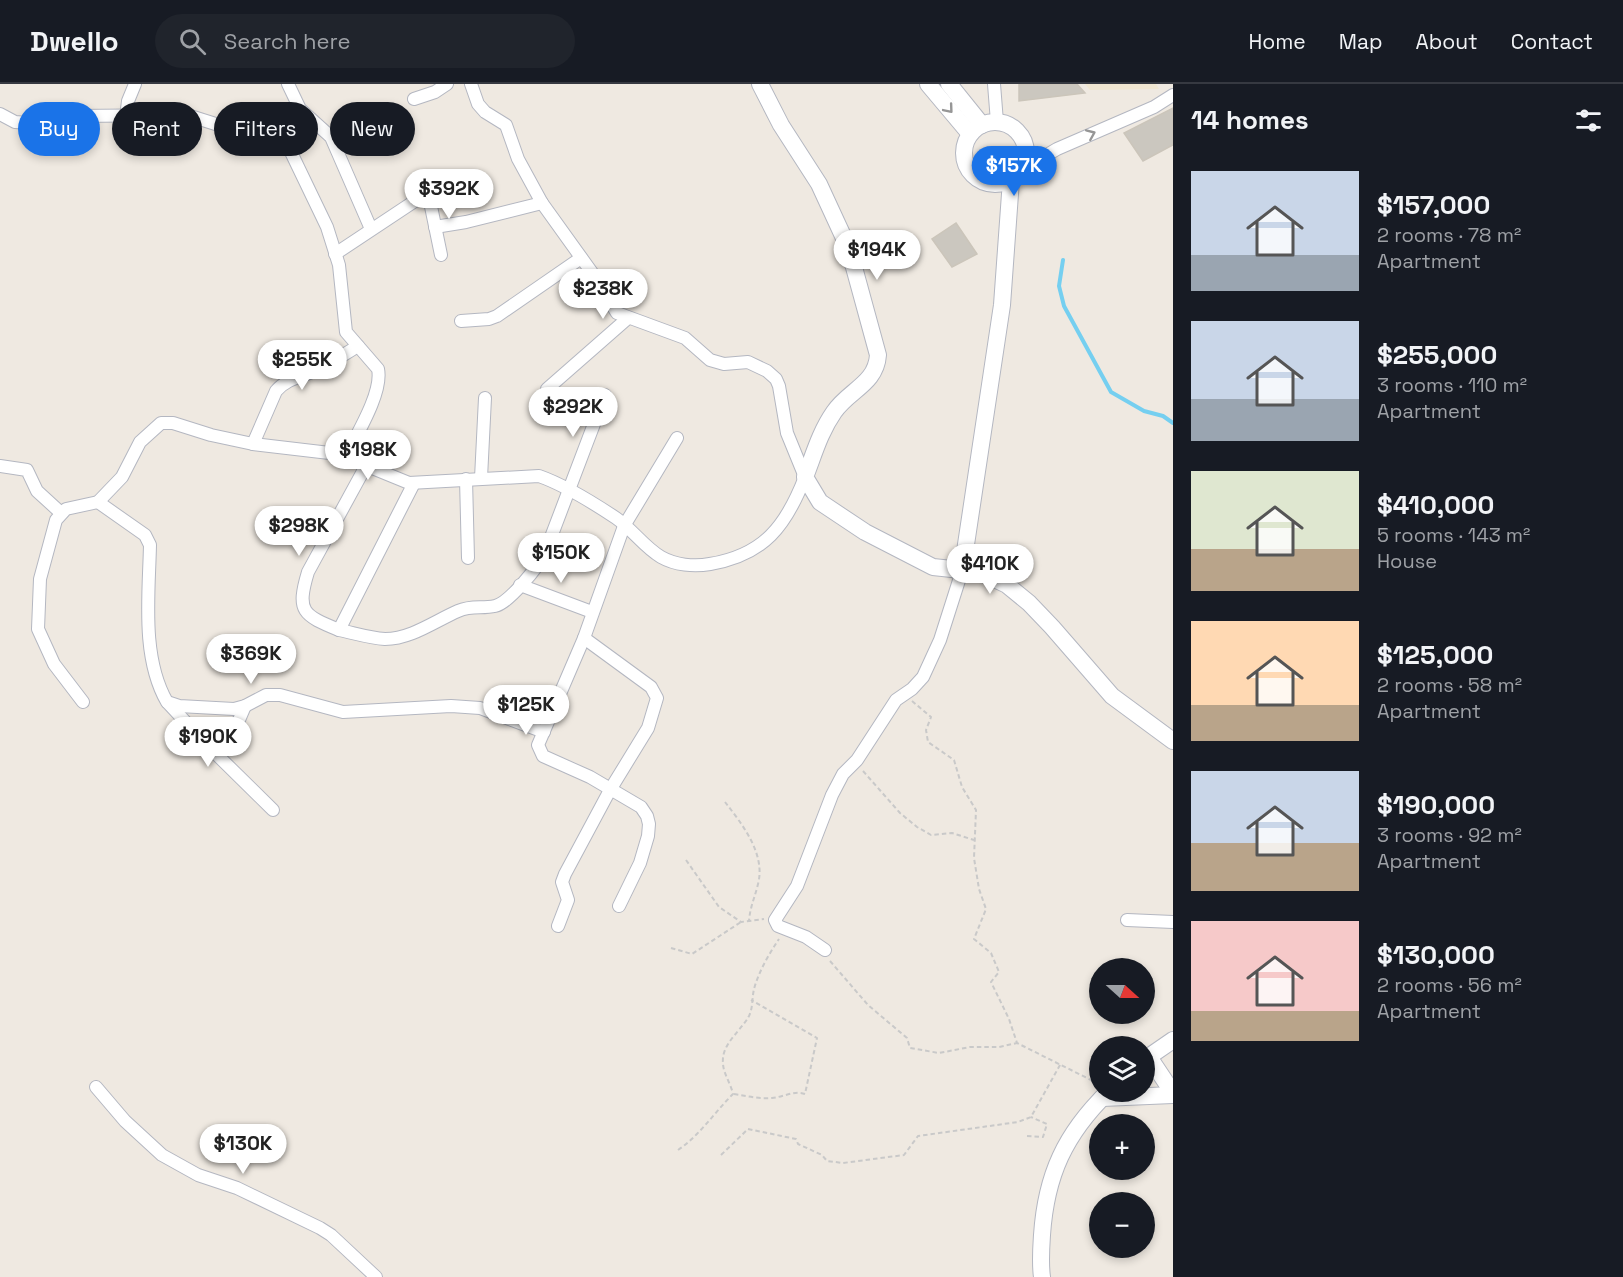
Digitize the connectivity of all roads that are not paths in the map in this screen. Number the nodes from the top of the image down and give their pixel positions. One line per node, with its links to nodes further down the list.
1 (135, 84): 11 (street)
2 (288, 84): 21 (street)
3 (447, 84): 10 (street)
4 (471, 84): 19 (street)
5 (760, 84): 36 (main road)
6 (928, 84): 15 (main road, one-way to 15)
7 (949, 84): 15 (main road)
8 (994, 84): 15 (street)
9 (1173, 95): 16 (street, one-way to 9)
10 (414, 99)
11 (129, 102)
12 (0, 114): 13 (street)
13 (112, 117)
14 (202, 120): 22 (street)
15 (983, 127): 16 (main road); 16 (main road)
16 (1016, 176): 45 (main road)
17 (445, 181): 18 (street)
18 (428, 192): 20 (street); 21 (street)
19 (542, 203): 20 (street); 24 (street)
20 (435, 227): 23 (street)
21 (371, 229): 22 (street)
22 (335, 254): 27 (street)
23 (441, 255)
24 (581, 258): 25 (street); 26 (street)
25 (628, 318): 28 (street); 36 (street)
26 (461, 321)
27 (358, 346): 32 (street); 33 (street)
28 (547, 389)
29 (605, 395): 40 (street)
30 (486, 398): 37 (street)
31 (677, 438): 43 (street)
32 (253, 444): 33 (street); 41 (street)
33 (346, 456): 34 (street)
34 (367, 464): 39 (street); 48 (street)
35 (0, 466): 42 (street)
36 (805, 477): 43 (street); 45 (main road)
37 (481, 478): 38 (street); 40 (street)
38 (466, 479): 39 (street); 44 (street)
39 (414, 483): 48 (street)
40 (570, 491): 43 (street); 46 (street)
41 (98, 502): 42 (street); 51 (street)
42 (61, 513): 50 (street)
43 (624, 526): 47 (street)
44 (468, 558)
45 (962, 572): 54 (main road); 62 (street)
46 (520, 585): 47 (street); 48 (street)
47 (592, 612): 49 (street)
48 (339, 630)
49 (584, 638): 53 (street); 56 (street)
50 (83, 702)
51 (167, 702): 52 (street); 55 (street)
52 (244, 706): 53 (street); 55 (street)
53 (544, 732): 56 (street)
54 (1173, 741)
55 (211, 750): 57 (street)
56 (610, 790): 58 (street); 61 (street)
57 (273, 810)
58 (619, 906)
59 (1127, 920): 60 (street)
60 (1173, 922)
61 (558, 926)
62 (825, 950)
63 (1173, 1040): 64 (main road)
64 (1155, 1053)
65 (1155, 1070): 68 (main road)
66 (96, 1087): 70 (street)
67 (1155, 1093): 68 (main road)
68 (1173, 1094)
69 (1095, 1102): 71 (main road)
70 (376, 1277)
71 (1042, 1277)

